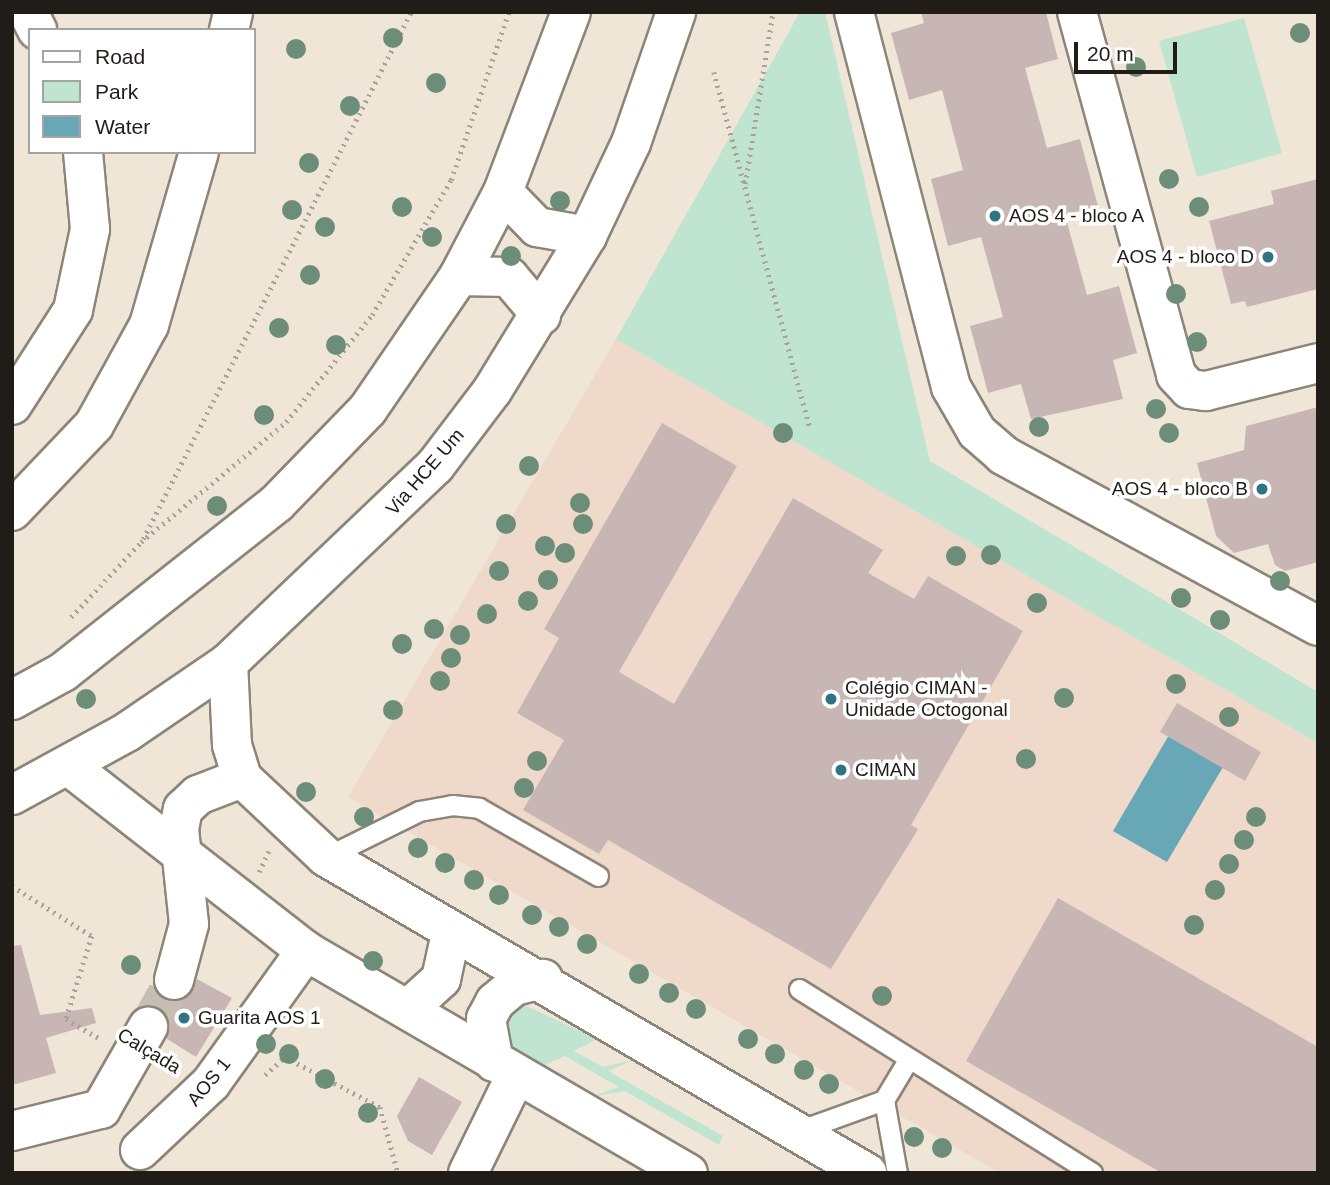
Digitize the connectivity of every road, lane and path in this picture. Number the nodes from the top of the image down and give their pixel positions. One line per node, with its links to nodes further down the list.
1 (28, 12): 9 (street)
2 (411, 12): 22 (path)
3 (509, 12): 22 (path)
4 (571, 12): 14 (street)
5 (677, 12): 15 (street, Via HCE Um)
6 (774, 12): 13 (path)
7 (854, 12): 24 (street)
8 (1077, 12): 18 (street)
9 (36, 28)
10 (714, 72): 13 (path)
11 (83, 154): 19 (street)
12 (198, 154): 21 (street)
13 (745, 186): 20 (path)
14 (503, 192): 15 (street); 16 (street)
15 (587, 236): 17 (street, Via HCE Um)
16 (459, 276): 17 (street); 28 (street)
17 (541, 315): 27 (street, Via HCE Um)
18 (1318, 363)
19 (12, 405)
20 (810, 429)
21 (12, 511)
22 (141, 542): 25 (path)
23 (1318, 601): 24 (street)
24 (1281, 611): 26 (street)
25 (67, 622)
26 (1318, 626)
27 (228, 663): 29 (street, Via HCE Um); 30 (street)
28 (12, 700)
29 (70, 766): 31 (street, Via HCE Um); 32 (street)
30 (242, 778): 32 (street); 33 (street)
31 (12, 795)
32 (182, 852): 37 (street); 39 (street)
33 (326, 857): 34 (lane); 36 (street)
34 (598, 876)
35 (12, 886): 42 (path, Calçada)
36 (451, 933): 38 (street); 41 (street)
37 (306, 951): 41 (street); 50 (street, AOS 1)
38 (543, 979): 44 (street); 49 (street)
39 (174, 980)
40 (799, 989): 43 (lane)
41 (408, 1009): 44 (street)
42 (140, 1041): 47 (street)
43 (908, 1060): 46 (lane); 56 (lane)
44 (505, 1068): 52 (street); 53 (street)
45 (258, 1081): 51 (path)
46 (884, 1100): 49 (lane); 55 (lane)
47 (101, 1109): 48 (street); 50 (street)
48 (12, 1131)
49 (795, 1132): 54 (street)
50 (143, 1161)
51 (398, 1173)
52 (468, 1173)
53 (688, 1173)
54 (867, 1173)
55 (897, 1173)
56 (1092, 1173)

